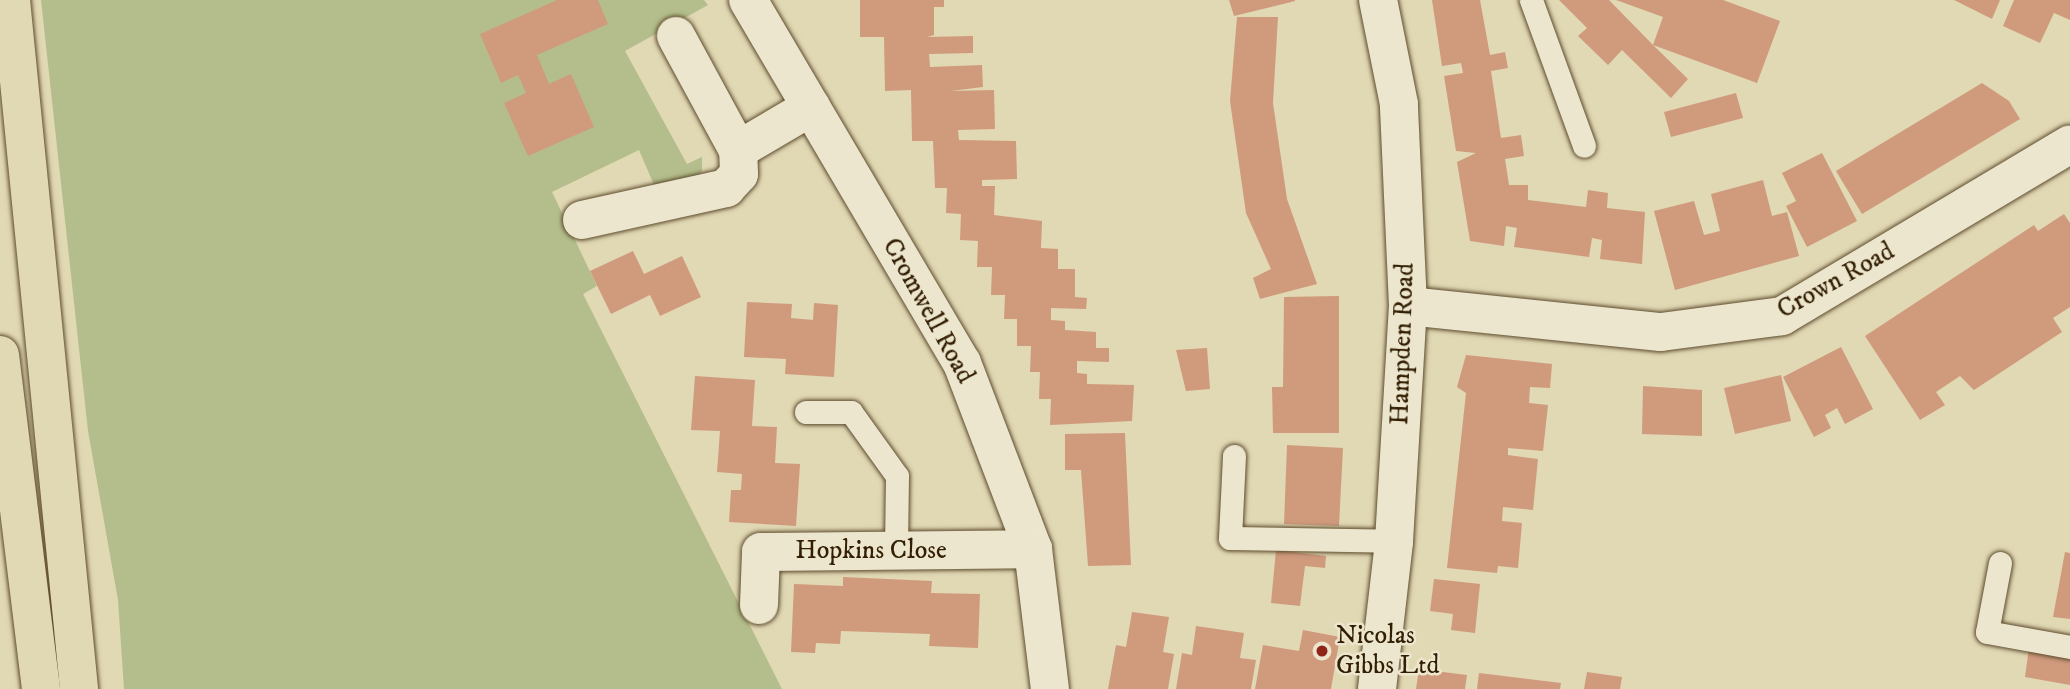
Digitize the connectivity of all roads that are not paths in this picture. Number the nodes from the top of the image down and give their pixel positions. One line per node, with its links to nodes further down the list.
1 (11, 0): 22 (highway)
2 (748, 0): 6 (street, Cromwell Road)
3 (1378, 0): 11 (street, Hampden Road)
4 (1531, 0): 8 (lane)
5 (676, 36): 9 (street)
6 (811, 107): 9 (street); 16 (street, Cromwell Road)
7 (2070, 144): 11 (street, Crown Road)
8 (1584, 146)
9 (738, 150): 10 (street)
10 (582, 219)
11 (1408, 306): 15 (street, Hampden Road)
12 (0, 355): 21 (highway)
13 (806, 412): 17 (lane)
14 (1234, 456): 15 (lane)
15 (1394, 541): 24 (street, Hampden Road)
16 (1033, 549): 17 (street, Hopkins Close); 23 (street, Cromwell Road)
17 (896, 552): 19 (street, Hopkins Close)
18 (2000, 563): 20 (lane)
19 (759, 605)
20 (2070, 647)
21 (41, 689)
22 (79, 689)
23 (1050, 689)
24 (1377, 689)

